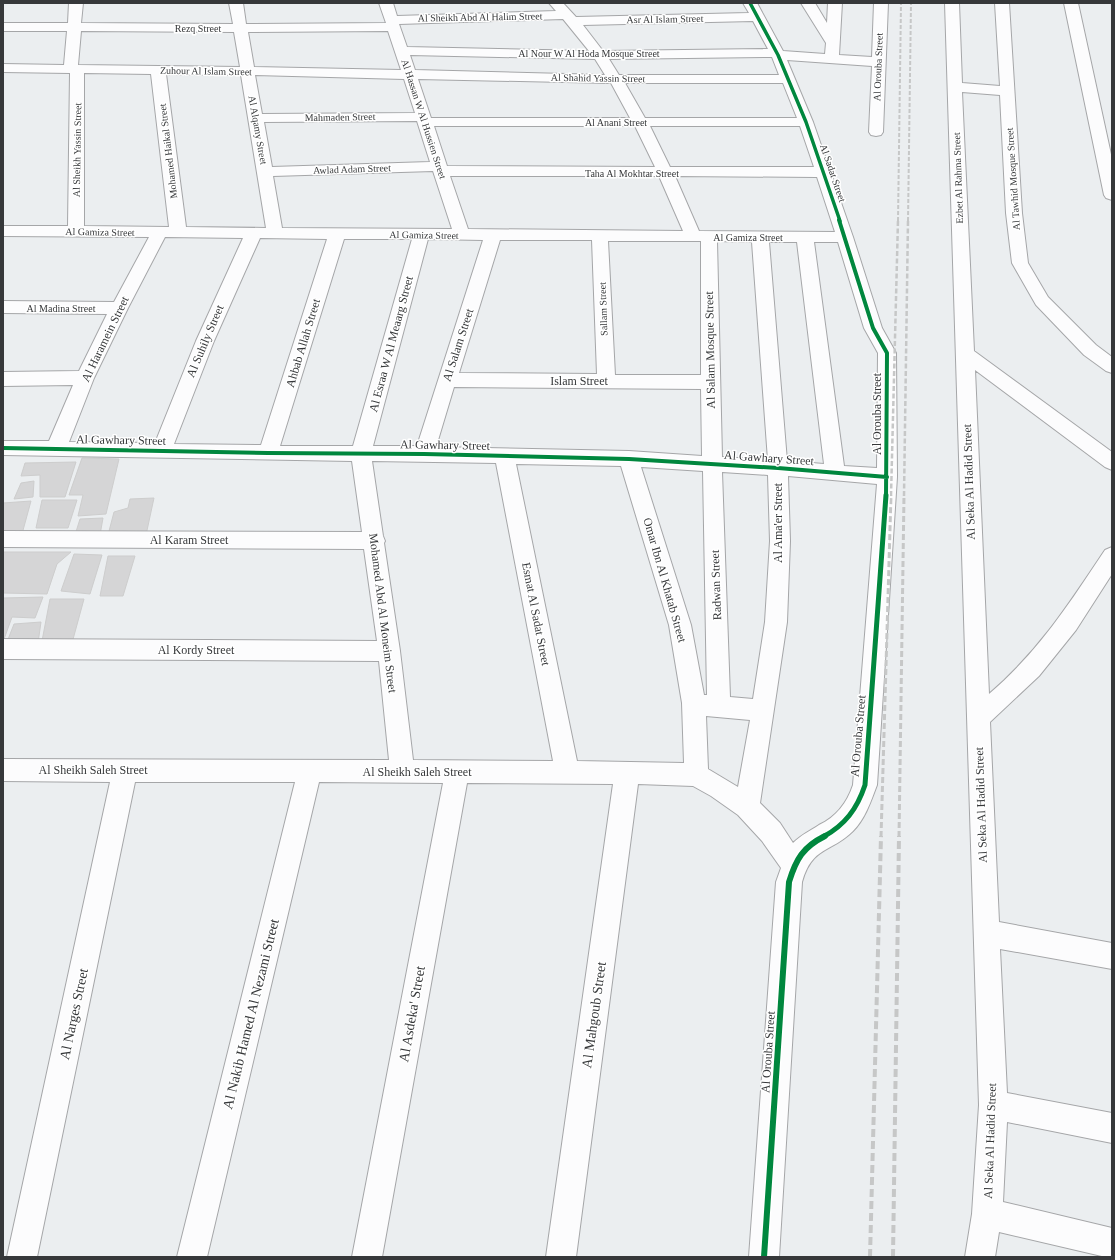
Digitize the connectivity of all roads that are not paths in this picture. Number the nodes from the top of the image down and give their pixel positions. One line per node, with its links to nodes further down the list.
1 (76, 3): 17 (street, Al Sheikh Yassin Street)
2 (236, 3): 18 (street, Al Alqamy Street)
3 (386, 3): 15 (street, Al Hassan W Al Hussien Street)
4 (556, 3): 13 (street)
5 (750, 3): 12 (street, Al Sadat Street)
6 (808, 3): 20 (street)
7 (835, 3): 20 (street)
8 (881, 3): 25 (street, Al Orouba Street)
9 (952, 3): 33 (street, Ezbet Al Rahma Street)
10 (1002, 3): 34 (street, Al Tawhid Mosque Street)
11 (1071, 3): 44 (street)
12 (757, 17): 14 (street, Asr Al Islam Street); 22 (street, Al Sadat Street)
13 (571, 18): 14 (street, Asr Al Islam Street); 15 (street, Al Sheikh Abd Al Halim Street); 23 (street)
14 (650, 19): 19 (street)
15 (392, 23): 18 (street, Rezq Street); 21 (street, Al Hassan W Al Hussien Street)
16 (3, 27): 17 (street, Rezq Street)
17 (75, 27): 18 (street, Rezq Street); 27 (street, Al Sheikh Yassin Street)
18 (240, 28): 29 (street, Al Alqamy Street)
19 (654, 33)
20 (833, 43): 24 (street)
21 (402, 51): 23 (street, Al Nour W Al Hoda Mosque Street); 30 (street, Al Hassan W Al Hussien Street)
22 (777, 54): 23 (street, Al Nour W Al Hoda Mosque Street); 24 (street, Al Nour W Al Hoda Mosque Street); 32 (street, Al Sadat Street)
23 (599, 55): 31 (street)
24 (832, 59): 25 (street, Al Nour W Al Hoda Mosque Street)
25 (878, 62): 39 (street, Al Orouba Street)
26 (3, 68): 27 (street, Zuhour Al Islam Street)
27 (74, 69): 28 (street, Zuhour Al Islam Street); 46 (street, Al Sheikh Yassin Street)
28 (158, 70): 29 (street, Zuhour Al Islam Street); 48 (street, Mohamed Haikal Street)
29 (248, 71): 30 (street, Zuhour Al Islam Street); 35 (street, Al Alqamy Street)
30 (409, 74): 31 (street, Al Shahid Yassin Street); 36 (street, Al Hassan W Al Hussien Street)
31 (615, 79): 32 (street, Al Shahid Yassin Street); 37 (street)
32 (788, 79): 38 (street, Al Sadat Street)
33 (955, 87): 34 (street); 63 (street, Ezbet Al Rahma Street)
34 (1006, 91): 64 (street, Al Tawhid Mosque Street)
35 (256, 118): 36 (street, Mahmaden Street); 41 (street, Al Alqamy Street)
36 (424, 119): 37 (street, Al Anani Street); 40 (street, Al Hassan W Al Hussien Street)
37 (641, 122): 38 (street, Al Anani Street); 43 (street)
38 (806, 122): 42 (street, Al Sadat Street)
39 (876, 132)
40 (440, 168): 41 (street, Awlad Adam Street); 43 (street, Taha Al Mokhtar Street); 53 (street, Al Hassan W Al Hussien Street)
41 (265, 172): 50 (street, Al Alqamy Street)
42 (823, 172): 43 (street, Taha Al Mokhtar Street); 59 (street, Al Sadat Street)
43 (667, 173): 56 (street)
44 (1112, 195)
45 (3, 231): 46 (street, Al Gamiza Street)
46 (76, 232): 47 (street, Al Gamiza Street)
47 (160, 232): 48 (street, Al Gamiza Street); 61 (street, Al Haramein Street)
48 (178, 232): 49 (street, Al Gamiza Street)
49 (254, 233): 50 (street, Al Gamiza Street); 72 (street, Al Suhily Street)
50 (275, 233): 51 (street, Al Gamiza Street)
51 (337, 234): 52 (street, Al Gamiza Street); 73 (street, Ahbab Allah Street)
52 (421, 235): 53 (street, Al Gamiza Street); 74 (street, Al Esraa W Al Meaarg Street)
53 (462, 235): 54 (street, Al Gamiza Street)
54 (493, 235): 55 (street, Al Gamiza Street); 67 (street, Al Salam Street)
55 (600, 236): 56 (street, Al Gamiza Street); 68 (street, Sallam Street)
56 (701, 237): 57 (street, Al Gamiza Street); 69 (street, Al Salam Mosque Street)
57 (760, 237): 58 (street, Al Gamiza Street); 80 (street, Al Ama'er Street)
58 (805, 237): 59 (street, Al Gamiza Street); 81 (street)
59 (845, 237): 62 (street, Al Sadat Street)
60 (3, 307): 61 (street, Al Madina Street)
61 (119, 308): 65 (street, Al Haramein Street)
62 (887, 353): 82 (street, Al Orouba Street)
63 (964, 353): 78 (street); 91 (street, Al Seka Al Hadid Street)
64 (1112, 366)
65 (86, 378): 66 (street); 71 (street, Al Haramein Street)
66 (3, 379)
67 (447, 380): 68 (street, Islam Street); 75 (street, Al Salam Street)
68 (606, 381): 69 (street, Islam Street)
69 (710, 382): 79 (street, Al Salam Mosque Street)
70 (3, 448): 71 (street, Al Gawhary Street)
71 (56, 449): 72 (street, Al Gawhary Street)
72 (162, 451): 73 (street, Al Gawhary Street)
73 (268, 453): 74 (street, Al Gawhary Street)
74 (362, 454): 75 (street, Al Gawhary Street); 84 (street, Mohamed Abd Al Moneim Street)
75 (424, 454): 76 (street, Al Gawhary Street)
76 (504, 455): 77 (street, Al Gawhary Street); 97 (street, Esmat Al Sadat Street)
77 (629, 459): 79 (street, Al Gawhary Street); 88 (street, Omar Ibn Al Khatab Street)
78 (1112, 462)
79 (713, 464): 80 (street, Al Gawhary Street); 89 (street, Radwan Street)
80 (778, 468): 81 (street, Al Gawhary Street); 90 (street, Al Ama'er Street)
81 (835, 473): 82 (street, Al Gawhary Street)
82 (886, 477): 101 (street, Al Orouba Street)
83 (3, 539): 84 (street, Al Karam Street)
84 (375, 541): 87 (street, Mohamed Abd Al Moneim Street)
85 (1112, 556): 91 (street)
86 (3, 649): 87 (street, Al Kordy Street)
87 (390, 651): 95 (street, Mohamed Abd Al Moneim Street)
88 (694, 704): 89 (street); 99 (street, Omar Ibn Al Khatab Street)
89 (719, 706): 90 (street)
90 (763, 711): 100 (street, Al Ama'er Street)
91 (978, 718): 102 (street, Al Seka Al Hadid Street)
92 (3, 770): 93 (street, Al Sheikh Saleh Street)
93 (126, 770): 94 (street, Al Sheikh Saleh Street); 108 (street, Al Narges Street)
94 (310, 771): 95 (street, Al Sheikh Saleh Street); 109 (street, Al Nakib Hamed Al Nezami Street)
95 (402, 771): 96 (street, Al Sheikh Saleh Street)
96 (456, 772): 97 (street, Al Sheikh Saleh Street); 110 (street, Al Asdeka' Street)
97 (567, 772): 98 (street, Al Sheikh Saleh Street)
98 (627, 773): 99 (street, Al Sheikh Saleh Street); 111 (street, Al Mahgoub Street)
99 (696, 775): 100 (street, Al Sheikh Saleh Street)
100 (747, 807): 101 (street, Al Sheikh Saleh Street)
101 (794, 866): 112 (street, Al Orouba Street)
102 (987, 933): 103 (street); 104 (street, Al Seka Al Hadid Street)
103 (1112, 956)
104 (993, 1105): 105 (street); 106 (street, Al Seka Al Hadid Street)
105 (1112, 1128)
106 (987, 1214): 107 (street); 113 (street, Al Seka Al Hadid Street)
107 (1112, 1243)
108 (22, 1257)
109 (192, 1257)
110 (367, 1257)
111 (561, 1257)
112 (764, 1257)
113 (980, 1257)

